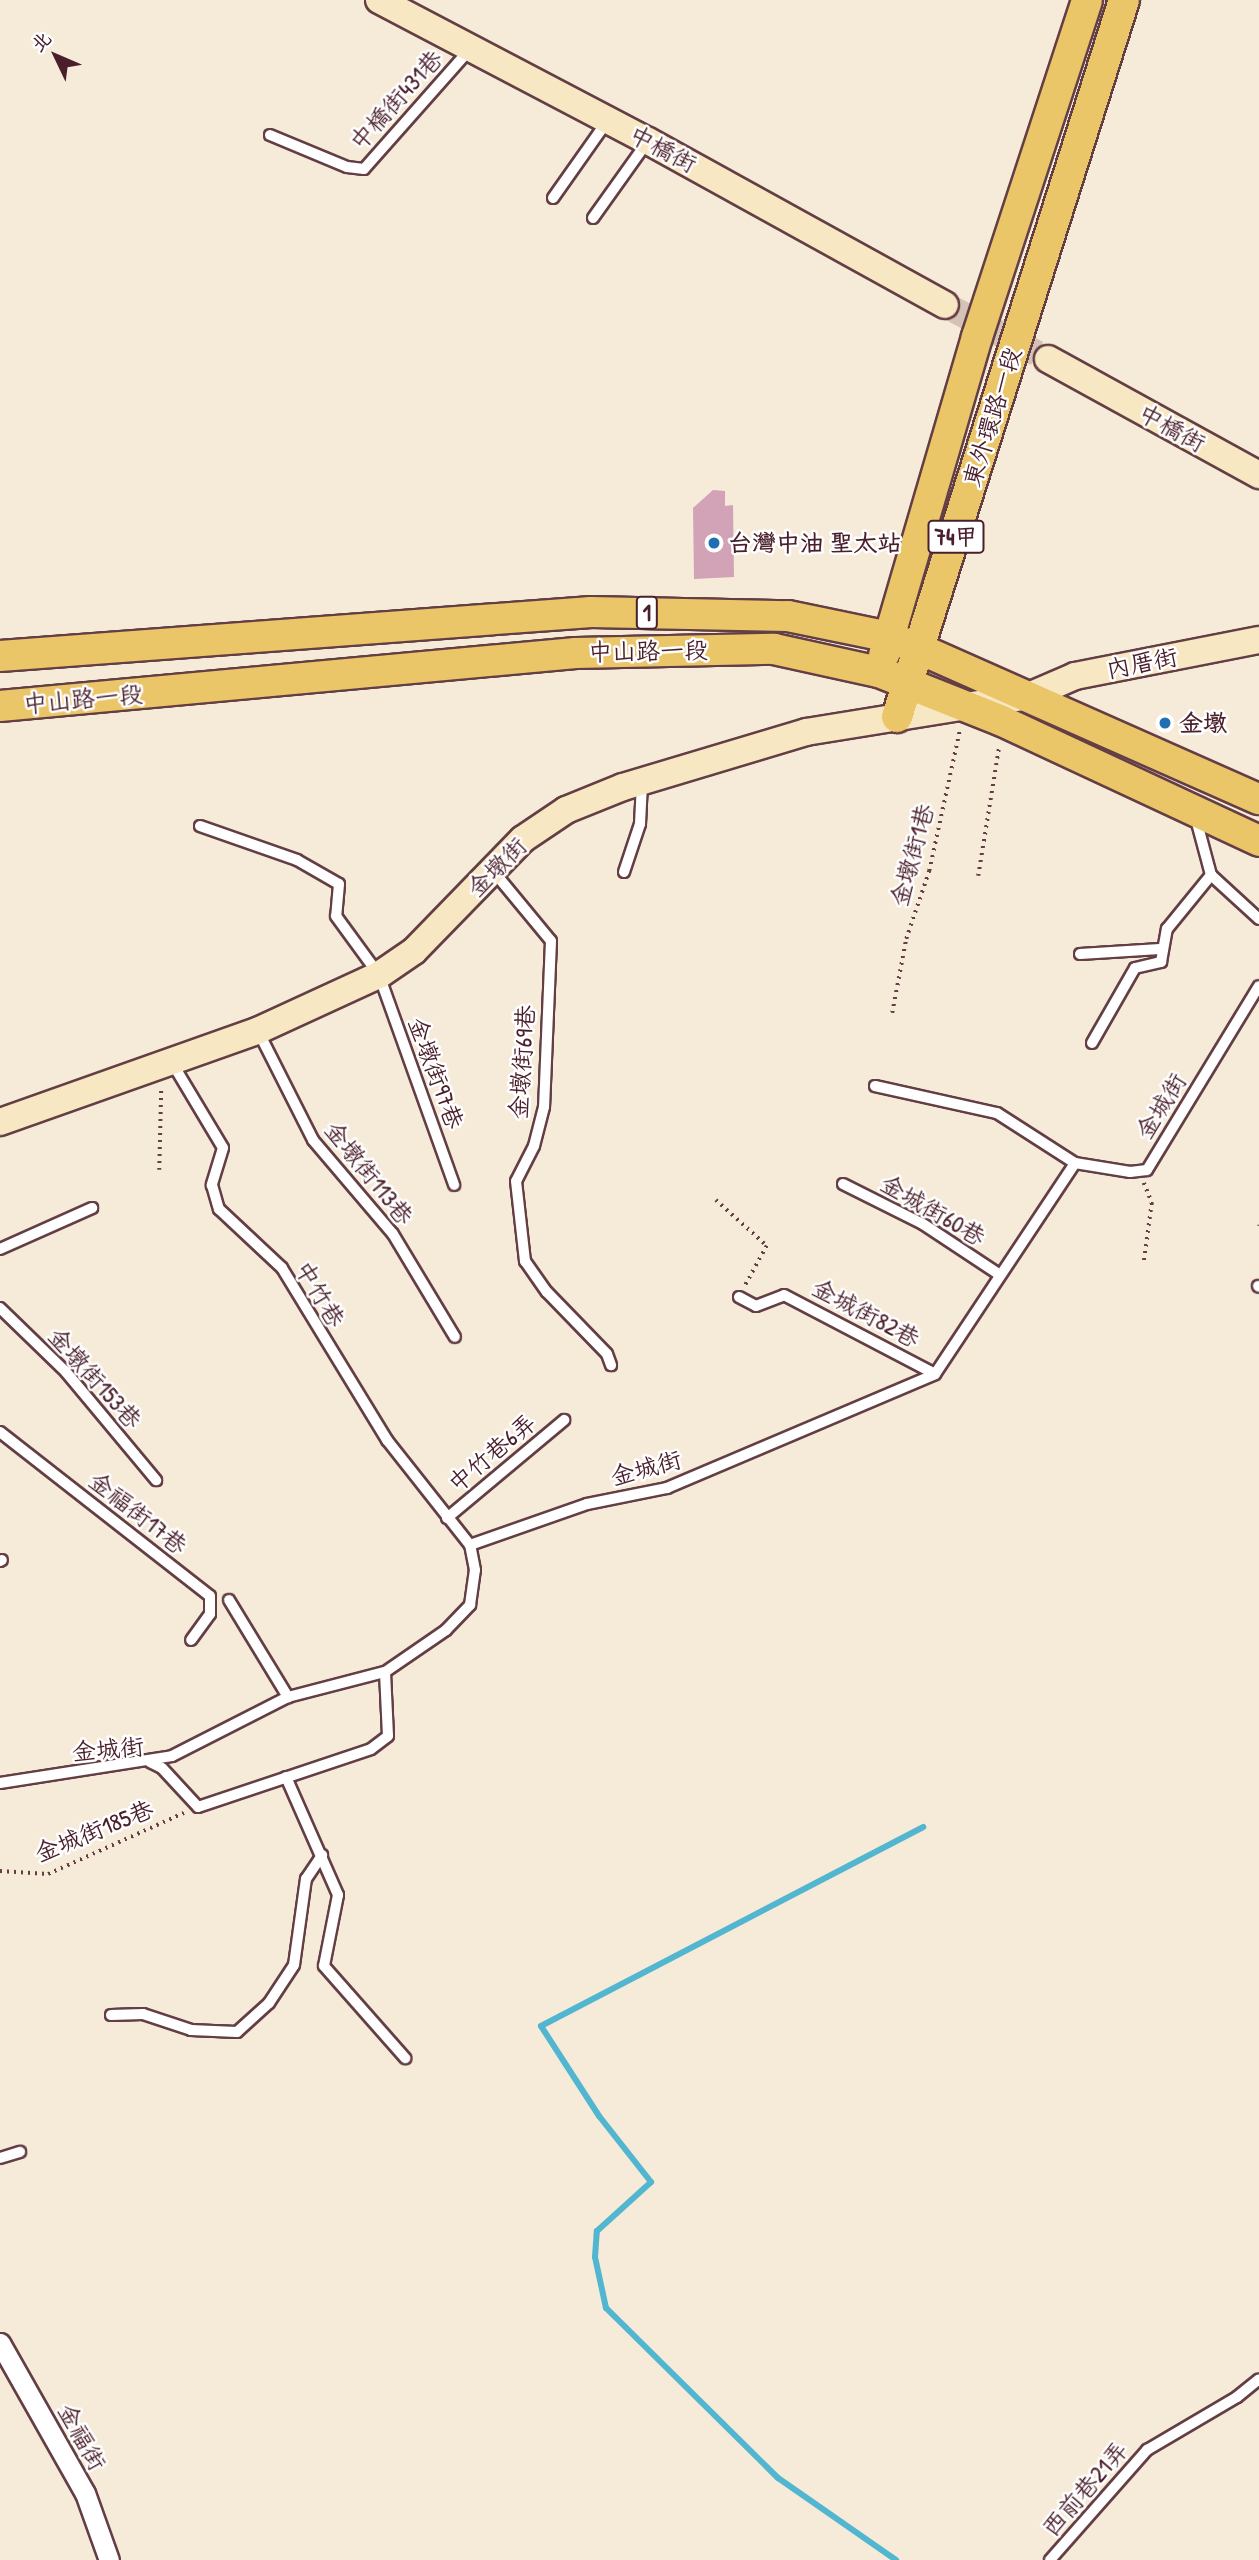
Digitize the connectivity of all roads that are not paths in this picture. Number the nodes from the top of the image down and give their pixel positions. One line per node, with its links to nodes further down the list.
1 (1087, 0): 13 (main road, 東外環路一段 / 74甲)
2 (1124, 0): 15 (main road, 東外環路一段 / 74甲)
3 (389, 2): 4 (street, 中橋街)
4 (471, 48): 5 (street, 中橋街); 6 (lane, 中橋街431巷)
5 (608, 120): 7 (street, 中橋街); 8 (lane)
6 (270, 135)
7 (648, 141): 9 (lane); 10 (street, 中橋街)
8 (553, 198)
9 (593, 218)
10 (945, 305)
11 (1048, 359): 12 (street, 中橋街)
12 (1259, 475)
13 (889, 637): 15 (main road, 中山路一段 / 1); 16 (main road, 中山路一段 / 1); 17 (main road, 東外環路一段 / 74甲)
14 (1259, 640): 19 (street, 內厝街)
15 (922, 650): 18 (main road, 東外環路一段 / 74甲); 19 (main road, 中山路一段 / 1)
16 (0, 656)
17 (879, 672): 18 (main road, 中山路一段 / 1); 20 (main road, 中山路一段 / 1); 22 (main road)
18 (909, 684): 21 (main road, 中山路一段 / 1); 22 (main road, 東外環路一段 / 74甲)
19 (1028, 696): 21 (street, 金墩街); 24 (main road, 中山路一段 / 1)
20 (0, 706)
21 (964, 706): 22 (street, 金墩街); 25 (main road, 中山路一段 / 1)
22 (897, 718): 23 (street, 金墩街)
23 (642, 782): 28 (street, 金墩街); 29 (lane)
24 (1259, 799)
25 (1195, 811): 27 (main road, 中山路一段 / 1); 30 (lane)
26 (200, 826): 34 (lane, 金墩街97巷)
27 (1259, 841)
28 (493, 872): 34 (street, 金墩街); 50 (lane, 金墩街69巷)
29 (624, 872)
30 (1211, 875): 31 (lane); 32 (lane)
31 (1259, 919)
32 (1160, 949): 33 (lane); 37 (lane)
33 (1080, 954)
34 (379, 975): 36 (street, 金墩街); 43 (lane, 金墩街97巷)
35 (1259, 986): 41 (lane, 金城街)
36 (257, 1031): 38 (street, 金墩街); 49 (lane, 金墩街113巷)
37 (1093, 1043)
38 (165, 1063): 40 (street, 金墩街); 55 (lane, 中竹巷)
39 (875, 1086): 41 (lane)
40 (0, 1122)
41 (1075, 1163): 46 (lane)
42 (843, 1184): 46 (lane, 金城街60巷)
43 (454, 1185)
44 (92, 1208): 45 (lane)
45 (0, 1249)
46 (1000, 1275): 51 (lane)
47 (739, 1297): 51 (lane, 金城街82巷)
48 (0, 1308): 54 (lane, 金墩街153巷)
49 (455, 1338)
50 (611, 1365)
51 (934, 1374): 56 (lane, 金城街)
52 (564, 1420): 55 (lane, 中竹巷6弄)
53 (0, 1432): 58 (lane, 金福街17巷)
54 (156, 1480)
55 (447, 1518): 56 (lane, 中竹巷)
56 (470, 1545): 59 (lane)
57 (229, 1600): 60 (lane)
58 (191, 1640)
59 (385, 1672): 60 (lane); 62 (lane)
60 (288, 1697): 61 (lane)
61 (150, 1762): 62 (lane, 金城街); 63 (lane, 金城街)
62 (286, 1777): 64 (lane)
63 (0, 1783)
64 (322, 1855): 65 (lane); 66 (lane)
65 (111, 2015)
66 (405, 2058)
67 (20, 2152): 68 (lane)
68 (0, 2158)
69 (0, 2343): 71 (street, 金福街)
70 (1259, 2379): 72 (lane, 西前巷21弄)
71 (108, 2560)
72 (1050, 2560)

